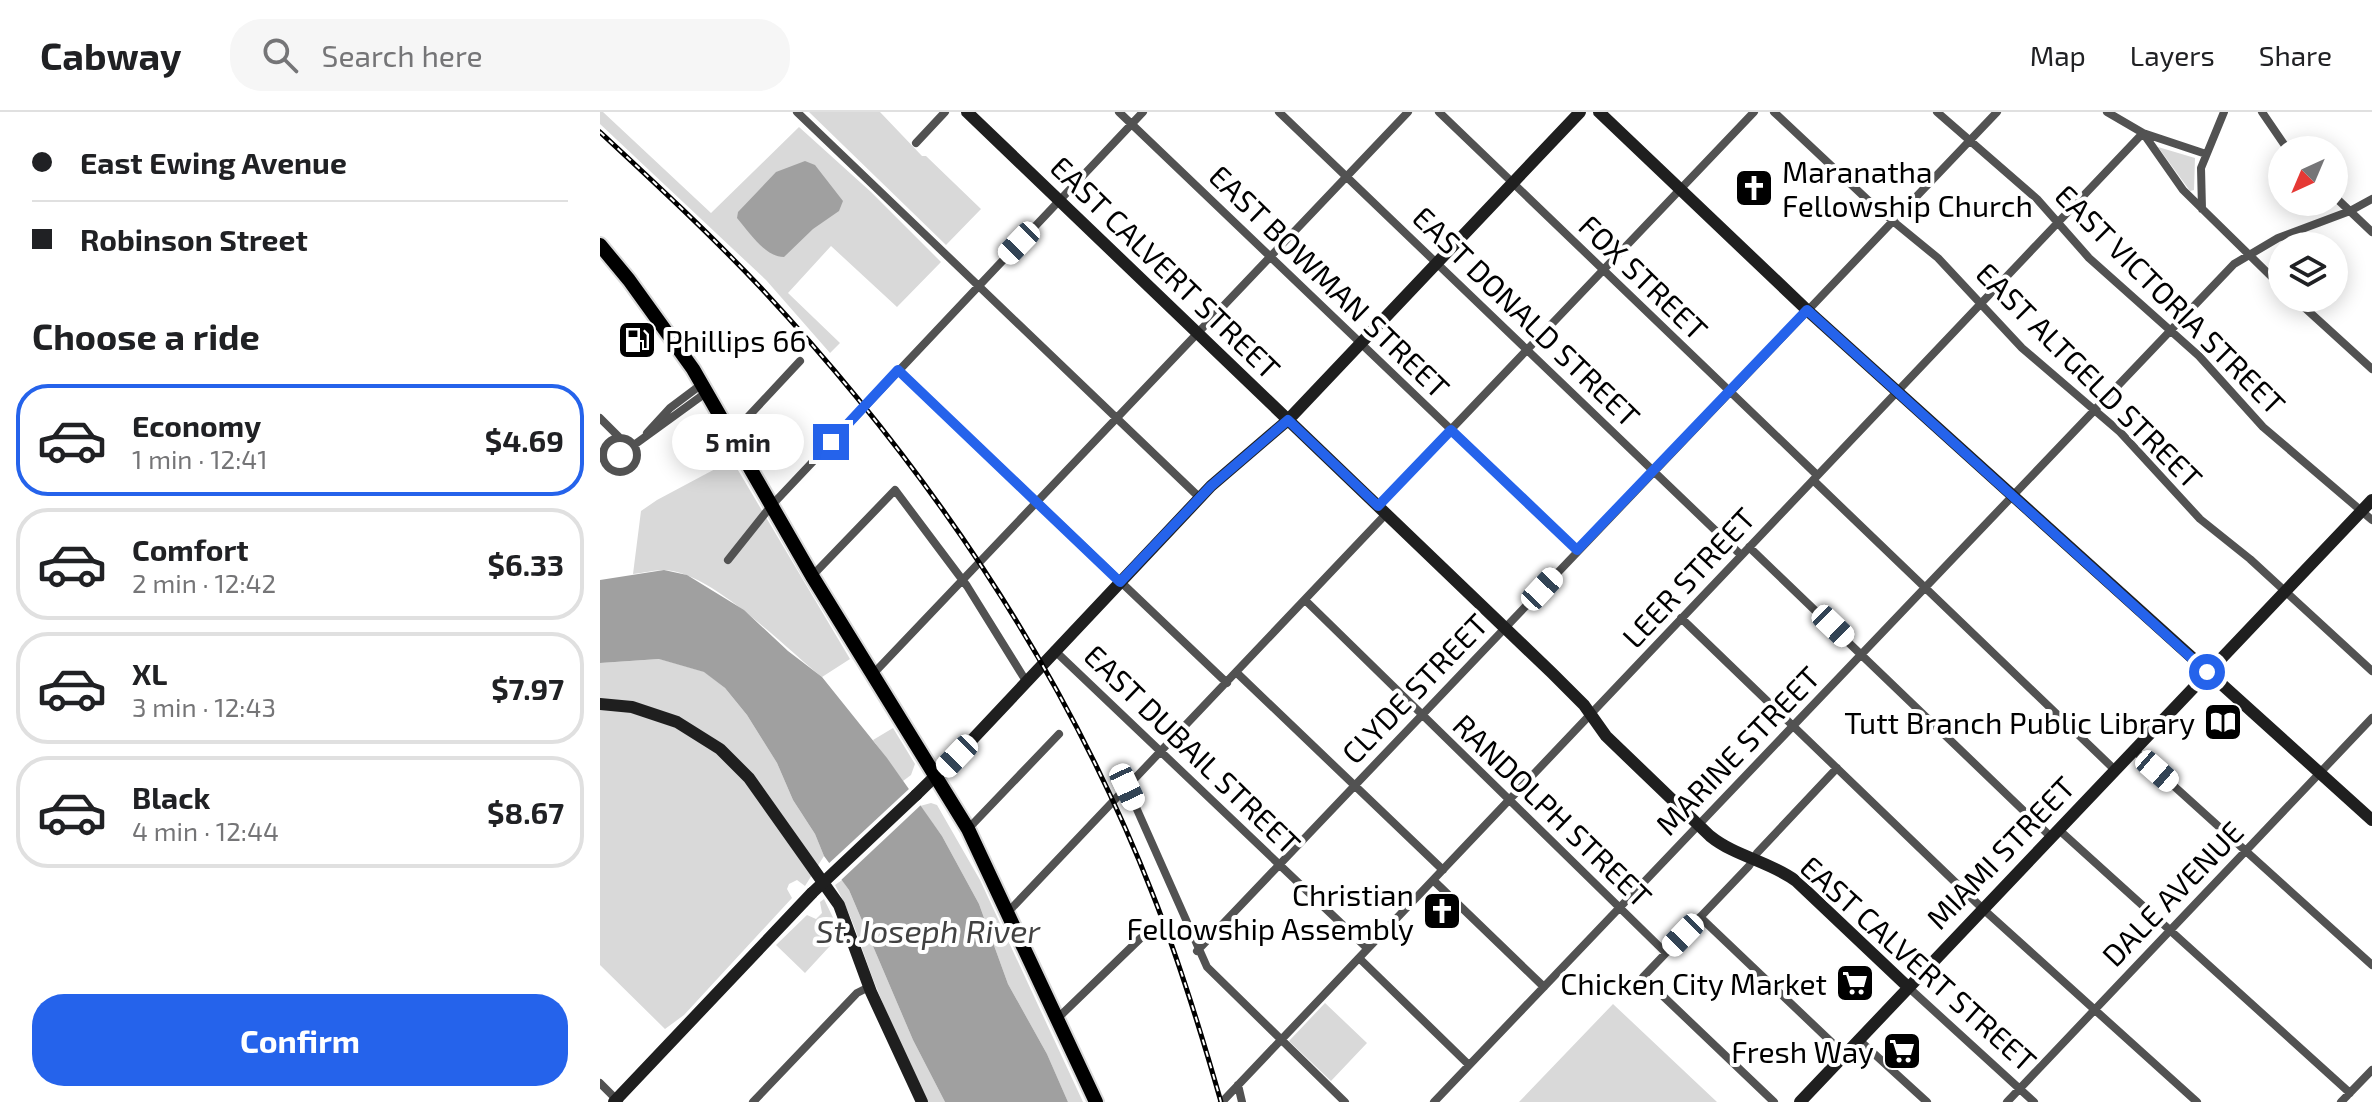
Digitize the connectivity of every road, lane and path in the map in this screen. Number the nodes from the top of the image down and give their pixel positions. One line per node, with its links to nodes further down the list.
1 (797, 112): 40 (street)
2 (945, 112): 22 (street)
3 (967, 112): 28 (street, EAST CALVERT STREET)
4 (1119, 112): 18 (street, EAST BOWMAN STREET)
5 (1143, 112): 18 (street)
6 (1279, 112): 24 (street, EAST DONALD STREET)
7 (1408, 112): 24 (street)
8 (1439, 112): 25 (street, FOX STREET)
9 (1580, 112): 25 (street)
10 (1599, 112): 26 (street)
11 (1754, 112): 26 (street)
12 (1774, 112): 31 (street, EAST ALTGELD STREET)
13 (1937, 112): 21 (street, EAST VICTORIA STREET)
14 (1997, 112): 21 (street, CLYDE STREET)
15 (2107, 112): 19 (street)
16 (2224, 112): 23 (street)
17 (2262, 112): 20 (street)
18 (1132, 124): 28 (street); 36 (street, EAST BOWMAN STREET)
19 (2143, 133): 23 (street); 29 (street); 32 (street, LEER STREET)
20 (2278, 136)
21 (1969, 141): 31 (street, CLYDE STREET); 32 (street, EAST VICTORIA STREET)
22 (916, 143)
23 (2206, 154): 29 (street)
24 (1346, 176): 36 (street); 37 (street, EAST DONALD STREET)
25 (1512, 184): 37 (street); 38 (street, FOX STREET)
26 (1680, 189): 38 (street); 42 (street)
27 (2372, 199): 30 (street, MARINE STREET)
28 (1059, 201): 40 (street); 45 (street, EAST CALVERT STREET)
29 (2202, 209): 35 (street)
30 (2350, 211): 33 (street); 35 (street, MARINE STREET)
31 (1892, 220): 41 (street, EAST ALTGELD STREET); 42 (street, CLYDE STREET)
32 (2059, 223): 41 (street, LEER STREET); 44 (street, EAST VICTORIA STREET)
33 (2372, 232)
34 (600, 245): 51 (main road)
35 (2249, 254): 39 (street); 44 (street, MARINE STREET)
36 (1270, 257): 45 (street); 46 (street, EAST BOWMAN STREET)
37 (1437, 263): 46 (street); 47 (street, EAST DONALD STREET)
38 (1603, 270): 47 (street); 52 (street, FOX STREET)
39 (2268, 273)
40 (978, 286): 50 (street); 56 (street)
41 (1981, 304): 53 (street, LEER STREET); 54 (street, EAST ALTGELD STREET)
42 (1807, 310): 52 (street, CLYDE STREET); 53 (street)
43 (2309, 312): 49 (street)
44 (2172, 331): 54 (street, MARINE STREET); 70 (street, EAST VICTORIA STREET)
45 (1197, 333): 56 (street); 57 (street, EAST CALVERT STREET)
46 (1361, 343): 57 (street); 58 (street, EAST BOWMAN STREET)
47 (1527, 350): 58 (street); 62 (street, EAST DONALD STREET)
48 (800, 361): 59 (street)
49 (2372, 369)
50 (898, 370): 67 (street); 68 (street)
51 (705, 388): 59 (main road); 61 (street)
52 (1729, 391): 62 (street, CLYDE STREET); 63 (street, FOX STREET)
53 (1898, 392): 63 (street, LEER STREET); 64 (street)
54 (2094, 409): 64 (street, MARINE STREET); 79 (street, EAST ALTGELD STREET)
55 (600, 418): 60 (street)
56 (1116, 418): 65 (street); 67 (street)
57 (1288, 420): 65 (street); 69 (street, EAST CALVERT STREET)
58 (1451, 430): 69 (street); 72 (street, EAST BOWMAN STREET)
59 (731, 435): 68 (main road)
60 (619, 437): 61 (street); 61 (street)
61 (634, 445)
62 (1653, 471): 72 (street, CLYDE STREET); 73 (street, EAST DONALD STREET)
63 (1815, 478): 71 (street, LEER STREET); 78 (street, FOX STREET)
64 (2012, 496): 78 (street, MARINE STREET); 86 (street)
65 (1200, 498): 77 (street)
66 (2372, 500): 70 (street, MIAMI STREET)
67 (1037, 502): 76 (street); 77 (street)
68 (771, 506): 74 (street); 75 (main road)
69 (1382, 510): 80 (street); 82 (street, EAST CALVERT STREET)
70 (2367, 515): 79 (street, MIAMI STREET)
71 (1749, 547): 73 (street, LEER STREET); 84 (street)
72 (1577, 550): 82 (street, CLYDE STREET)
73 (1741, 555): 81 (street, LEER STREET)
74 (728, 560)
75 (812, 576): 76 (street); 88 (main road)
76 (962, 580): 88 (street); 89 (street)
77 (1120, 582): 83 (street); 90 (street)
78 (1925, 587): 84 (street, MARINE STREET); 100 (street, FOX STREET)
79 (2284, 591): 85 (street, EAST ALTGELD STREET); 86 (street, MIAMI STREET)
80 (1305, 600): 87 (street); 93 (street, RANDOLPH STREET)
81 (1681, 618): 92 (street, LEER STREET); 95 (street)
82 (1505, 628): 92 (street, EAST CALVERT STREET); 93 (street, CLYDE STREET)
83 (1054, 650): 89 (street); 98 (street, EAST DUBAIL STREET)
84 (1861, 654): 95 (street, MARINE STREET); 109 (street)
85 (2372, 671)
86 (2207, 672): 97 (street, MIAMI STREET); 101 (street)
87 (1237, 673): 90 (street); 103 (street)
88 (873, 674): 102 (main road)
89 (1026, 681): 102 (street)
90 (1227, 683): 98 (street)
91 (600, 704): 126 (street)
92 (1590, 714): 105 (street, LEER STREET); 107 (street, EAST CALVERT STREET)
93 (1422, 715): 103 (street, CLYDE STREET); 105 (street, RANDOLPH STREET)
94 (2372, 718): 101 (street, DALE AVENUE)
95 (1793, 726): 99 (street); 107 (street, MARINE STREET)
96 (1059, 734): 108 (street)
97 (2134, 750): 100 (street, MIAMI STREET); 110 (street)
98 (1162, 751): 104 (street); 112 (street, EAST DUBAIL STREET)
99 (1837, 768): 111 (street); 116 (street)
100 (2115, 770): 109 (street, MIAMI STREET)
101 (2319, 773): 106 (street); 110 (street, DALE AVENUE)
102 (936, 777): 108 (main road); 140 (street, bridge)
103 (1355, 786): 112 (street, CLYDE STREET); 113 (street)
104 (1127, 787): 117 (street); 122 (street)
105 (1509, 800): 113 (street, LEER STREET); 115 (street, RANDOLPH STREET)
106 (2372, 820)
107 (1699, 825): 111 (street, EAST CALVERT STREET); 115 (street, MARINE STREET)
108 (968, 829): 117 (main road)
109 (2055, 833): 116 (street, MIAMI STREET); 119 (street)
110 (2245, 850): 119 (street, DALE AVENUE); 125 (street)
111 (1753, 859): 118 (street); 128 (street, EAST CALVERT STREET)
112 (1280, 864): 121 (street, EAST DUBAIL STREET); 122 (street, CLYDE STREET)
113 (1443, 870): 114 (street, LEER STREET)
114 (1433, 880): 121 (street, LEER STREET); 127 (street)
115 (1619, 909): 123 (street, RANDOLPH STREET); 127 (street, MARINE STREET)
116 (1983, 909): 128 (street, MIAMI STREET); 129 (street)
117 (1008, 912): 130 (main road)
118 (1700, 917): 123 (street); 133 (street)
119 (2169, 931): 129 (street, DALE AVENUE); 139 (street)
120 (1147, 932): 130 (street)
121 (1367, 948): 124 (street, LEER STREET)
122 (1197, 951): 131 (street)
123 (1666, 953): 148 (street)
124 (1359, 958): 131 (street, LEER STREET); 134 (street)
125 (2372, 965)
126 (869, 987): 141 (street); 142 (street)
127 (1544, 987): 134 (street, MARINE STREET)
128 (1908, 987): 132 (street, MIAMI STREET); 138 (street, EAST CALVERT STREET)
129 (2094, 1010): 138 (street, DALE AVENUE); 153 (street)
130 (1058, 1018): 143 (main road)
131 (1282, 1040): 137 (street, LEER STREET); 146 (street)
132 (1859, 1040): 133 (street, MIAMI STREET); 150 (street)
133 (1845, 1055): 149 (street, MIAMI STREET)
134 (1469, 1065): 147 (street, MARINE STREET)
135 (2372, 1070): 139 (street)
136 (600, 1083): 140 (street)
137 (1238, 1085): 144 (street, LEER STREET); 145 (street)
138 (2020, 1089): 151 (street, DALE AVENUE); 152 (street, EAST CALVERT STREET)
139 (2350, 1093): 154 (street)
140 (617, 1101)
141 (753, 1102)
142 (922, 1102)
143 (1096, 1102)
144 (1222, 1102)
145 (1242, 1102)
146 (1345, 1102)
147 (1434, 1102)
148 (1774, 1102)
149 (1800, 1102)
150 (1927, 1102)
151 (2007, 1102)
152 (2034, 1102)
153 (2197, 1102)
154 (2341, 1102)

